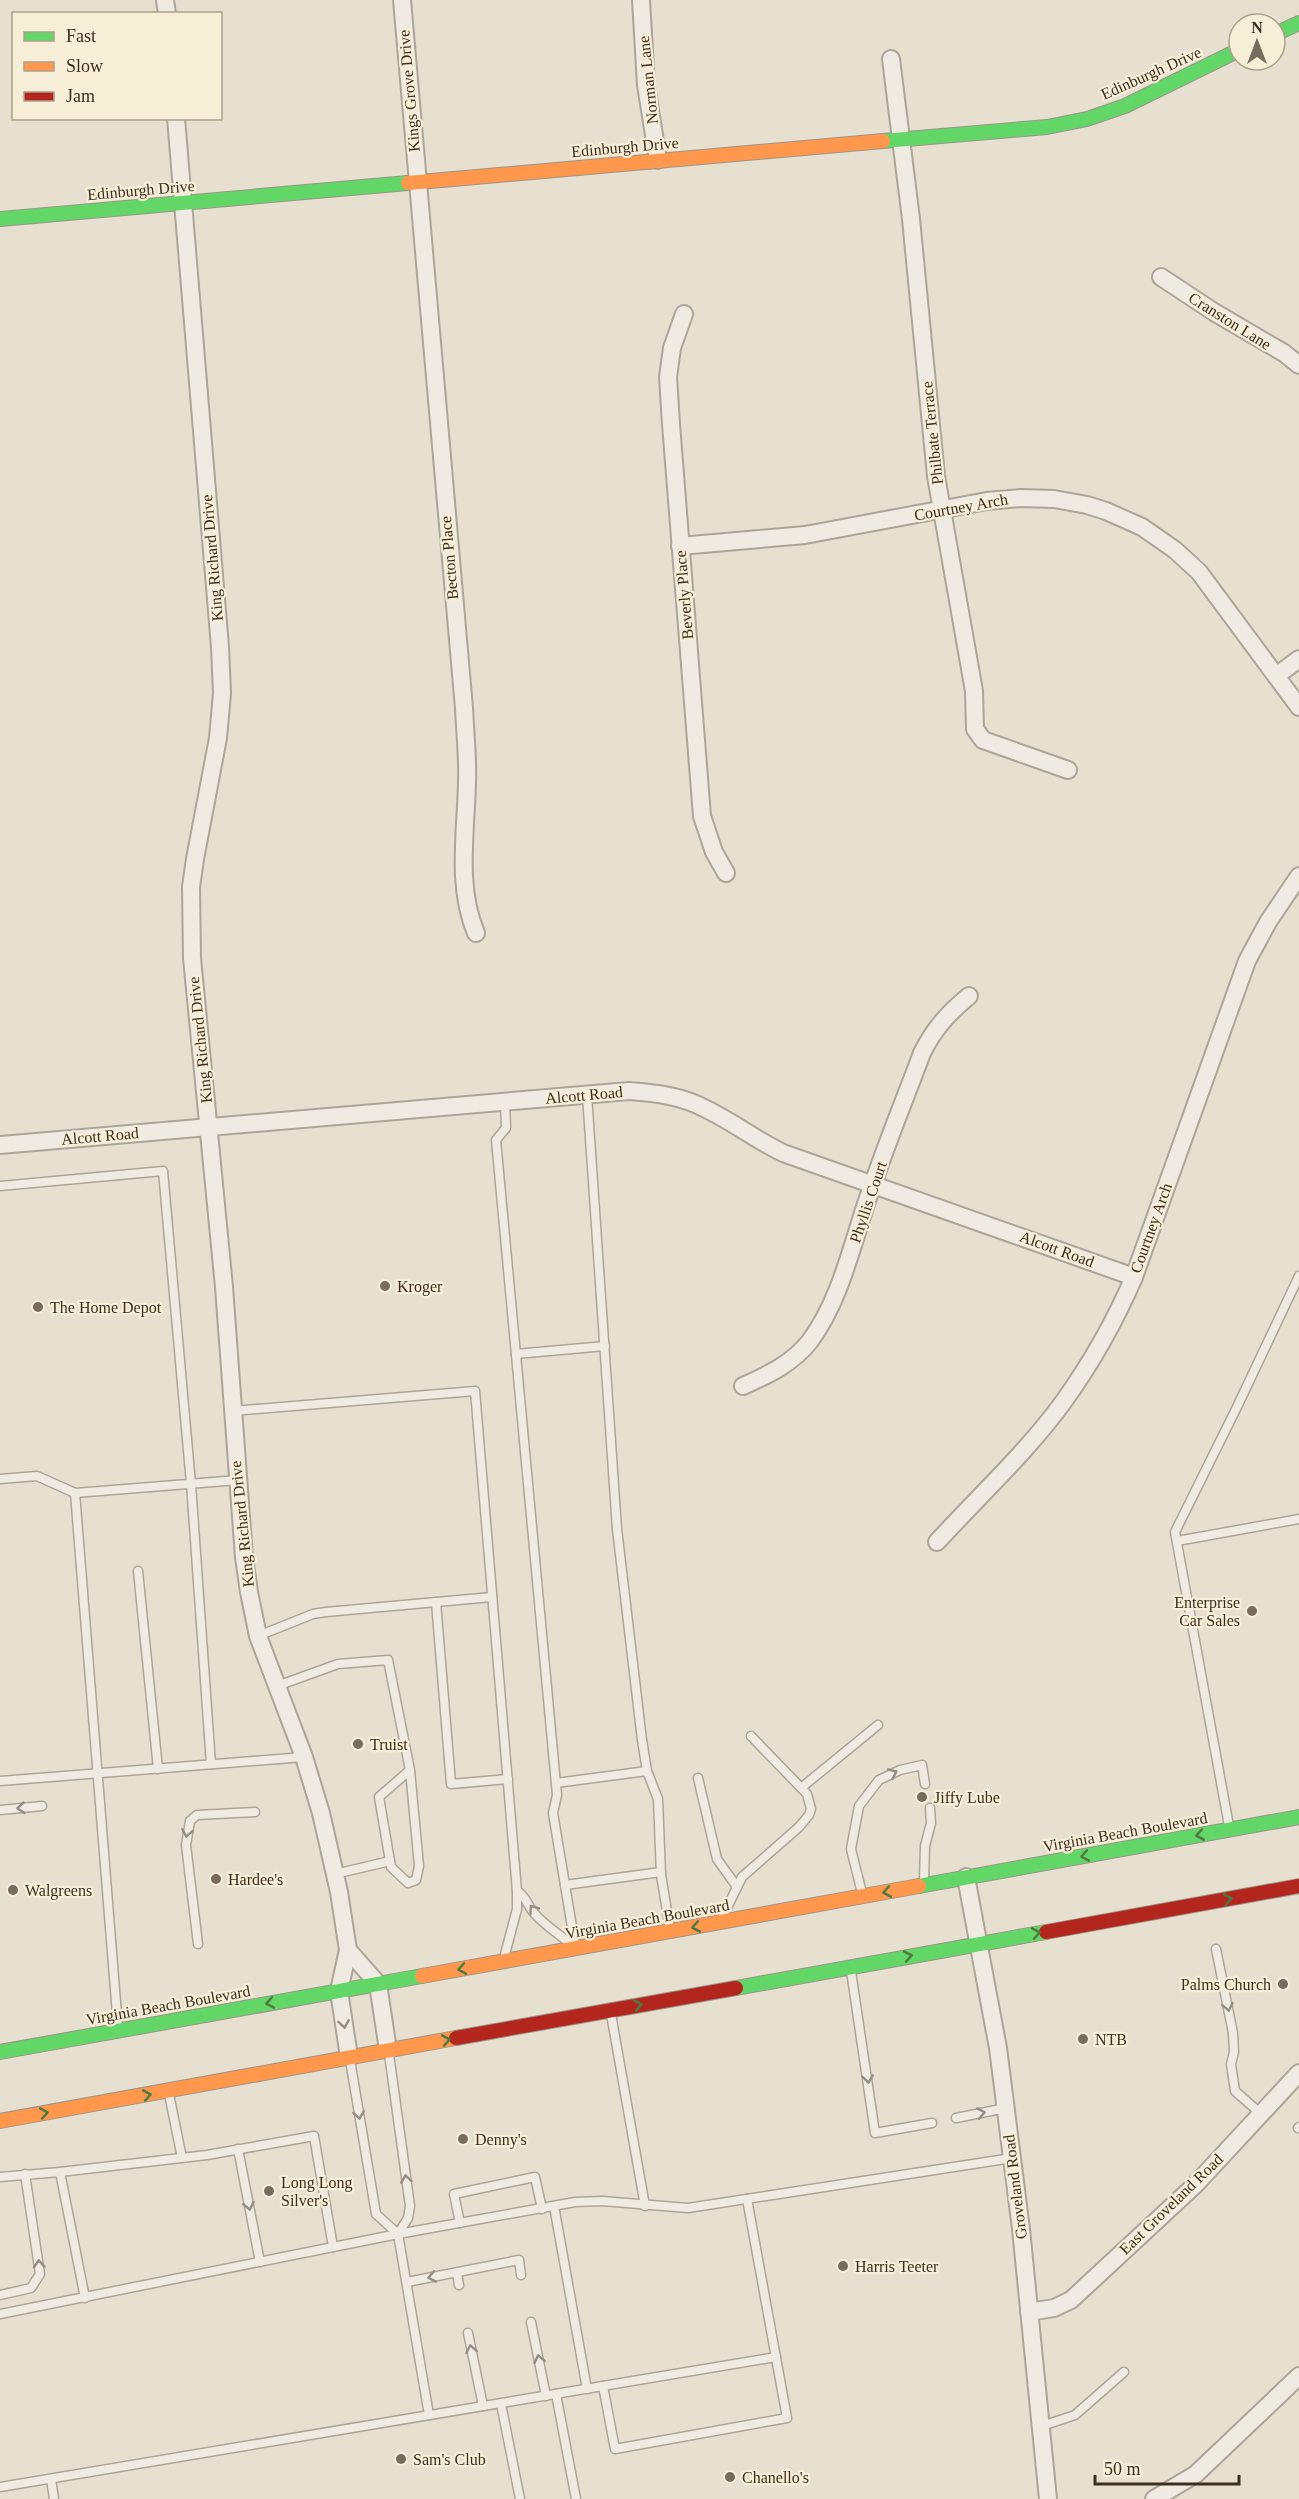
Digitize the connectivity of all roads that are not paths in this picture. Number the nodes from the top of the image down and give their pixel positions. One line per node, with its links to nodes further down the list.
1 (402, 0): 8 (street, Kings Grove Drive)
2 (641, 0): 7 (street, Norman Lane)
3 (1227, 56): 6 (main road, Edinburgh Drive)
4 (891, 59): 6 (street, Philbate Terrace)
5 (176, 120): 9 (street, King Richard Drive)
6 (901, 139): 7 (main road, Edinburgh Drive); 14 (street, Philbate Terrace)
7 (658, 160): 8 (main road, Edinburgh Drive)
8 (417, 182): 9 (main road, Edinburgh Drive); 22 (street, Becton Place)
9 (183, 203): 10 (main road, Edinburgh Drive); 26 (street, King Richard Drive)
10 (0, 219)
11 (1161, 277): 13 (street, Cranston Lane)
12 (684, 314): 15 (street, Beverly Place)
13 (1299, 365)
14 (941, 510): 15 (street, Courtney Arch); 17 (street, Courtney Arch); 19 (street, Philbate Terrace)
15 (680, 546): 20 (street, Beverly Place)
16 (1299, 659): 17 (street)
17 (1276, 676): 18 (street, Courtney Arch)
18 (1299, 707)
19 (1068, 770)
20 (726, 873)
21 (1299, 876): 31 (street, Courtney Arch)
22 (476, 933)
23 (969, 996): 28 (street, Phyllis Court)
24 (587, 1095): 25 (street, Alcott Road); 28 (street, Alcott Road); 32 (lane)
25 (505, 1101): 26 (street, Alcott Road); 33 (lane)
26 (208, 1127): 27 (street, Alcott Road); 35 (street, King Richard Drive)
27 (0, 1145)
28 (873, 1184): 31 (street, Alcott Road); 34 (street, Phyllis Court)
29 (0, 1186): 38 (lane)
30 (1299, 1276): 41 (lane)
31 (1134, 1277): 42 (street, Courtney Arch)
32 (605, 1346): 33 (lane); 54 (lane)
33 (516, 1354): 59 (lane)
34 (743, 1386)
35 (232, 1411): 37 (street, King Richard Drive); 44 (lane)
36 (0, 1479): 39 (lane)
37 (238, 1480): 38 (lane); 46 (street, King Richard Drive)
38 (191, 1484): 39 (lane); 51 (lane)
39 (75, 1493): 55 (lane)
40 (1299, 1519): 41 (lane)
41 (1177, 1541): 67 (lane)
42 (937, 1542)
43 (138, 1571): 52 (lane)
44 (492, 1597): 45 (lane); 57 (lane)
45 (436, 1602): 46 (lane); 57 (lane)
46 (258, 1636): 47 (street, King Richard Drive)
47 (277, 1686): 50 (street, King Richard Drive); 53 (lane)
48 (878, 1725): 61 (lane)
49 (751, 1736): 61 (lane)
50 (304, 1757): 51 (lane); 70 (street, King Richard Drive)
51 (211, 1764): 52 (lane)
52 (158, 1768): 55 (lane)
53 (410, 1770): 68 (lane); 68 (lane)
54 (647, 1772): 59 (lane); 69 (lane)
55 (98, 1773): 58 (lane); 90 (lane)
56 (698, 1778): 75 (lane)
57 (508, 1779): 76 (lane)
58 (0, 1781)
59 (556, 1783): 72 (lane)
60 (925, 1784): 77 (lane, one-way to 60)
61 (801, 1788): 75 (lane)
62 (42, 1806): 64 (lane, one-way to 64)
63 (930, 1808): 73 (lane)
64 (0, 1810)
65 (255, 1812): 80 (lane, one-way to 80)
66 (1299, 1817): 67 (main road, Virginia Beach Boulevard)
67 (1230, 1829): 71 (main road, Virginia Beach Boulevard, one-way to 71)
68 (390, 1861): 70 (lane)
69 (661, 1872): 72 (lane); 79 (lane)
70 (335, 1874): 84 (street, King Richard Drive)
71 (966, 1877): 73 (main road, Virginia Beach Boulevard); 81 (street, Groveland Road)
72 (565, 1884): 82 (lane)
73 (924, 1885): 77 (main road, Virginia Beach Boulevard, one-way to 77)
74 (1299, 1886): 81 (main road, one-way to 74)
75 (737, 1887): 78 (lane)
76 (517, 1891): 82 (lane, one-way to 76); 85 (lane)
77 (863, 1896): 78 (main road, Virginia Beach Boulevard)
78 (720, 1922): 79 (main road, Virginia Beach Boulevard, one-way to 79)
79 (671, 1931): 82 (main road, Virginia Beach Boulevard)
80 (198, 1944)
81 (978, 1944): 86 (main road, one-way to 81); 96 (street, Groveland Road)
82 (576, 1948): 85 (main road, Virginia Beach Boulevard)
83 (1216, 1949): 97 (lane, one-way to 97)
84 (348, 1950): 87 (street); 88 (street, King Richard Drive)
85 (504, 1961): 87 (main road, Virginia Beach Boulevard, one-way to 87)
86 (851, 1967): 89 (main road, one-way to 86); 100 (lane, one-way to 100)
87 (378, 1984): 88 (main road, Virginia Beach Boulevard); 91 (street)
88 (339, 1991): 90 (main road, Virginia Beach Boulevard, one-way to 90); 93 (street, one-way to 93)
89 (610, 2010): 91 (main road, one-way to 89); 109 (lane)
90 (118, 2031): 92 (main road, Virginia Beach Boulevard)
91 (388, 2050): 93 (main road); 112 (lane, one-way to 91)
92 (0, 2052)
93 (350, 2057): 95 (main road); 112 (lane, one-way to 112)
94 (1299, 2073): 97 (street, East Groveland Road)
95 (168, 2091): 99 (main road, one-way to 95); 102 (lane)
96 (1006, 2108): 98 (lane, one-way to 96); 103 (street, Groveland Road)
97 (1260, 2113): 121 (street, East Groveland Road)
98 (956, 2118)
99 (0, 2121)
100 (932, 2122)
101 (238, 2149): 102 (lane); 113 (lane); 114 (lane, one-way to 114)
102 (182, 2158): 104 (lane)
103 (1012, 2158): 107 (lane); 121 (street, Groveland Road)
104 (60, 2172): 105 (lane); 120 (lane)
105 (25, 2174): 106 (lane); 119 (lane, one-way to 105)
106 (0, 2177)
107 (747, 2199): 109 (lane); 125 (lane)
108 (554, 2206): 109 (lane); 110 (lane); 129 (lane)
109 (645, 2206)
110 (542, 2209): 111 (lane); 111 (lane)
111 (460, 2223): 112 (lane)
112 (399, 2234): 113 (lane); 117 (lane)
113 (333, 2247): 114 (lane)
114 (260, 2262): 120 (lane)
115 (457, 2272): 116 (lane); 117 (lane, one-way to 117); 118 (lane)
116 (521, 2275)
117 (407, 2283): 133 (lane)
118 (459, 2285)
119 (0, 2295)
120 (85, 2298): 122 (lane)
121 (1029, 2312): 134 (street, Groveland Road)
122 (0, 2314)
123 (531, 2322): 130 (lane, one-way to 123)
124 (468, 2333): 132 (lane, one-way to 124)
125 (776, 2357): 128 (lane); 128 (lane)
126 (1124, 2372): 134 (lane)
127 (1299, 2376): 137 (street)
128 (603, 2386): 129 (lane)
129 (587, 2389): 130 (lane)
130 (551, 2395): 131 (lane); 140 (lane)
131 (501, 2404): 132 (lane); 139 (lane)
132 (483, 2406): 133 (lane)
133 (429, 2415): 135 (lane)
134 (1042, 2426): 141 (street, Groveland Road)
135 (51, 2479): 136 (lane); 138 (lane)
136 (0, 2487)
137 (1162, 2497)
138 (54, 2499)
139 (520, 2499)
140 (576, 2499)
141 (1048, 2499)

